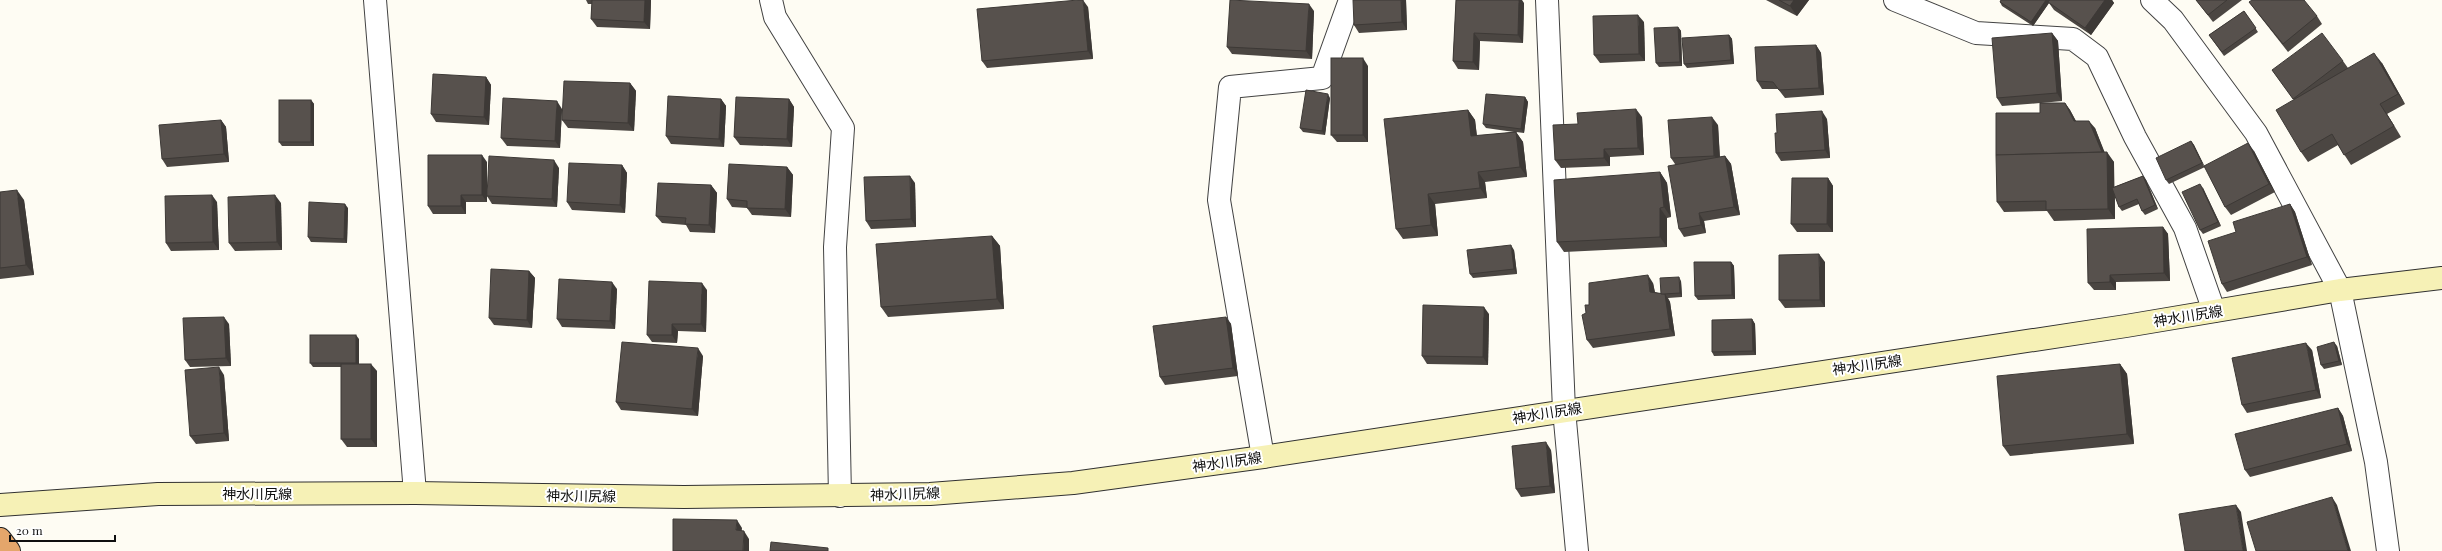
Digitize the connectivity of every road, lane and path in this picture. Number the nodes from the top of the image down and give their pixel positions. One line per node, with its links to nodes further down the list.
1 (375, 0): 12 (street)
2 (770, 0): 13 (street)
3 (1350, 0): 11 (street)
4 (1547, 0): 10 (street)
5 (1895, 0): 9 (street)
6 (2152, 0): 8 (street)
7 (2442, 278): 8 (main road, 神水川尻線)
8 (2340, 290): 9 (main road, 神水川尻線); 18 (street)
9 (2214, 311): 10 (main road, 神水川尻線)
10 (1564, 410): 11 (main road, 神水川尻線); 17 (street)
11 (1264, 456): 13 (main road, 神水川尻線)
12 (415, 493): 13 (main road, 神水川尻線); 14 (main road, 神水川尻線)
13 (840, 496)
14 (0, 506)
15 (0, 539): 16 (highway)
16 (9, 551)
17 (1577, 551)
18 (2388, 551)

